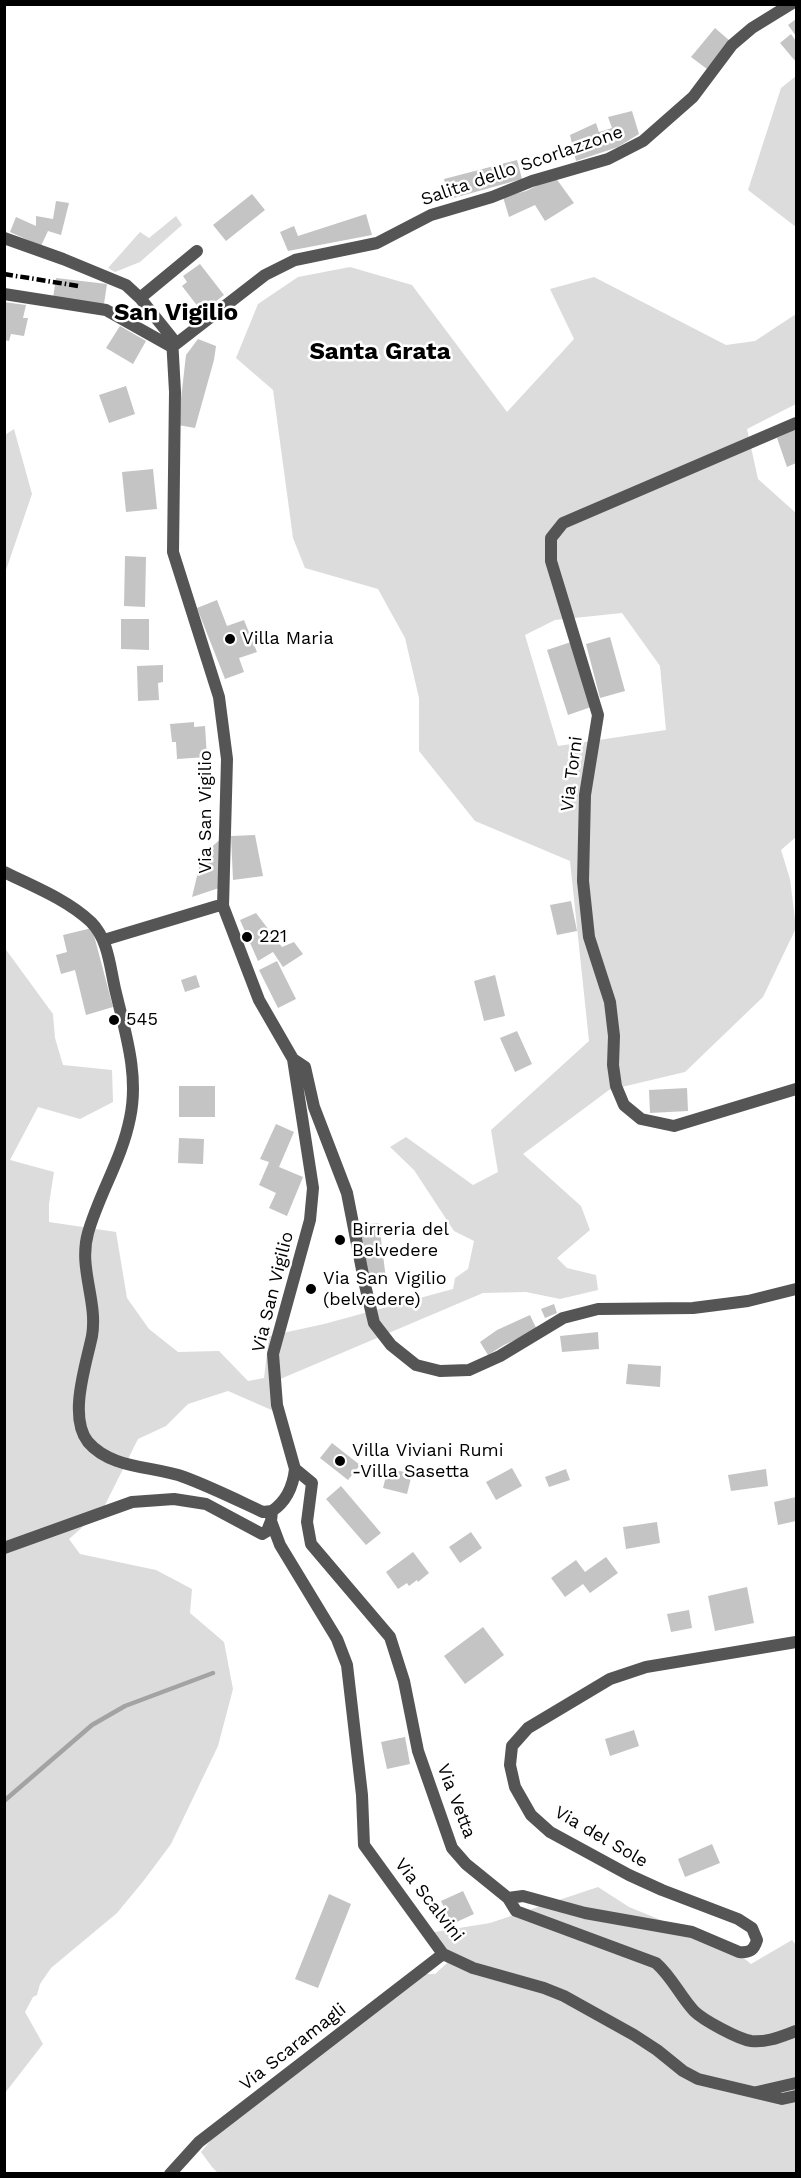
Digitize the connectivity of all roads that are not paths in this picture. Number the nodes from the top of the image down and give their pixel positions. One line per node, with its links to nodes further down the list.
1 (791, 4): 6 (street, Salita dello Scorlazzone)
2 (4, 238): 5 (street, Via San Vigilio)
3 (197, 251): 5 (street)
4 (4, 294): 6 (street)
5 (140, 298): 6 (street, Via San Vigilio)
6 (172, 348): 9 (street, Via San Vigilio)
7 (796, 423): 12 (street, Via Torni)
8 (4, 872): 10 (street)
9 (223, 906): 10 (street); 11 (street, Via San Vigilio)
10 (104, 940): 15 (street)
11 (293, 1059): 13 (street); 14 (street, Via San Vigilio)
12 (796, 1089)
13 (796, 1289)
14 (295, 1469): 15 (street); 18 (street, Via Vetta)
15 (271, 1516): 16 (street); 19 (street, Via Scalvini)
16 (4, 1548)
17 (796, 1642): 18 (street, Via del Sole)
18 (508, 1898): 20 (street, Via Vetta)
19 (443, 1954): 22 (street, Via Scalvini); 24 (street, Via Scaramagli)
20 (796, 2031)
21 (796, 2083): 22 (street, Via Scalvini)
22 (756, 2092): 23 (street)
23 (796, 2096)
24 (170, 2174)

